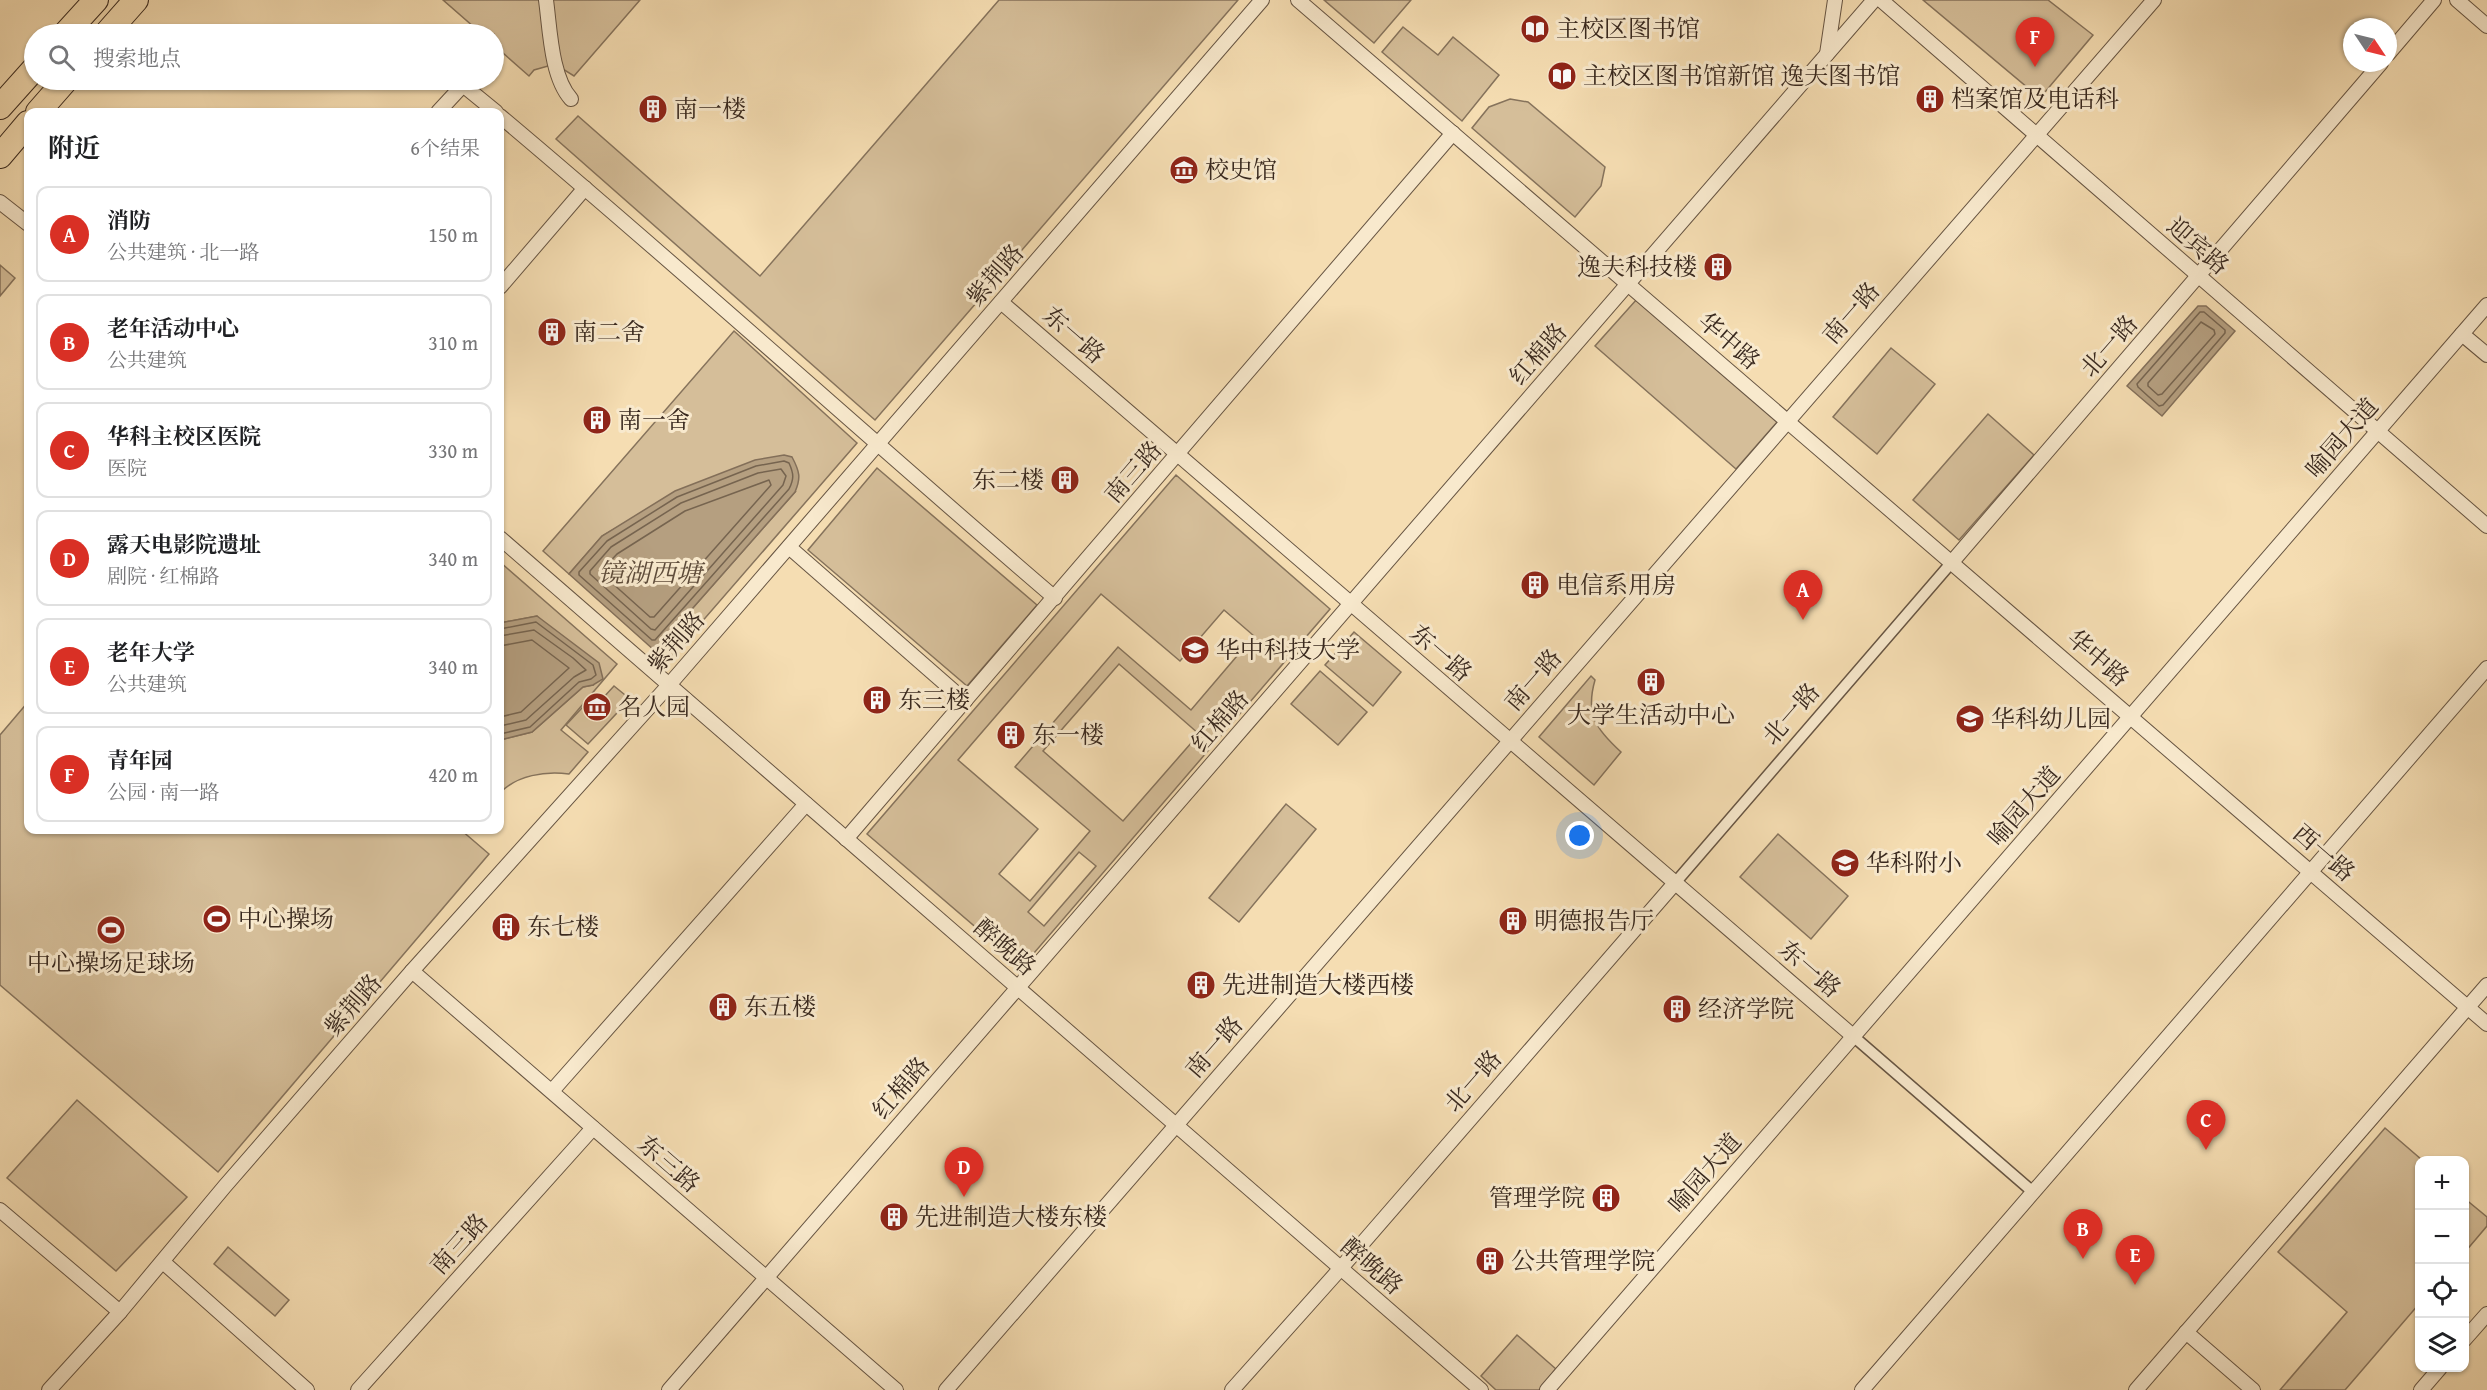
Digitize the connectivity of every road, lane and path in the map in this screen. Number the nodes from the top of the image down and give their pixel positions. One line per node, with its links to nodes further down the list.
1 (96, 0): 12 (highway)
2 (136, 0): 13 (highway)
3 (546, 0): 22 (street)
4 (1262, 0): 38 (street, 紫荆路)
5 (1298, 0): 29 (street, 华中路)
6 (1835, 0): 16 (street)
7 (1874, 0): 16 (street, 红棉路)
8 (1881, 0): 30 (street, 迎宾路)
9 (2154, 0): 30 (street, 南一路)
10 (2434, 0): 15 (street)
11 (2457, 0): 14 (street)
12 (74, 24)
13 (115, 24)
14 (2487, 26)
15 (2397, 43)
16 (1827, 54): 37 (street, 红棉路)
17 (2373, 72): 35 (street, 北一路)
18 (24, 80): 23 (highway)
19 (57, 90): 24 (highway)
20 (458, 90): 25 (street)
21 (469, 90): 26 (street)
22 (571, 99)
23 (0, 107)
24 (42, 108)
25 (442, 108)
26 (491, 108)
27 (504, 119): 32 (street)
28 (24, 128): 31 (highway)
29 (1454, 134): 37 (street, 华中路); 45 (street, 南三路)
30 (2036, 135): 35 (street, 迎宾路); 42 (street, 南一路)
31 (0, 156)
32 (585, 188): 36 (street); 44 (street)
33 (0, 202): 34 (street)
34 (24, 221)
35 (2199, 277): 43 (street, 迎宾路); 49 (street, 北一路)
36 (504, 282)
37 (1628, 284): 42 (street, 华中路); 51 (street, 红棉路)
38 (1001, 302): 44 (street, 紫荆路); 45 (street, 东一路)
39 (2487, 305): 40 (street, 喻园大道)
40 (2462, 334): 41 (street); 43 (street, 喻园大道)
41 (2487, 355)
42 (1788, 421): 49 (street, 华中路); 56 (street, 南一路)
43 (2378, 431): 46 (street, 迎宾路); 55 (street, 喻园大道)
44 (877, 445): 48 (street, 紫荆路); 50 (street)
45 (1178, 455): 50 (street, 南三路); 51 (street, 东一路)
46 (2487, 526)
47 (504, 541): 53 (street, 醉晚路)
48 (789, 547): 53 (street, 紫荆路); 54 (street)
49 (1952, 562): 55 (street, 华中路); 60 (street, 北一路)
50 (1055, 597): 54 (street, 南三路)
51 (1350, 605): 56 (street, 东一路); 63 (street, 红棉路)
52 (2487, 668): 59 (street)
53 (669, 685): 57 (street, 醉晚路); 61 (street, 紫荆路)
54 (965, 701): 58 (street, 南三路)
55 (2131, 716): 59 (street, 西一路); 66 (street, 喻园大道)
56 (1509, 742): 60 (street, 东一路); 68 (street, 南一路)
57 (806, 804): 58 (street, 醉晚路); 67 (street)
58 (846, 838): 63 (street, 醉晚路)
59 (2311, 872): 64 (street, 西一路); 70 (street)
60 (1675, 883): 66 (street, 东一路); 73 (street, 北一路)
61 (412, 971): 67 (street, 东三路); 72 (street, 紫荆路)
62 (2487, 985): 64 (street)
63 (1018, 988): 68 (street, 醉晚路); 74 (street, 红棉路)
64 (2468, 1007): 65 (street, 西一路); 77 (street)
65 (2487, 1024)
66 (1853, 1036): 70 (street); 88 (street, 喻园大道)
67 (552, 1091): 69 (street, 东三路)
68 (1176, 1125): 73 (street, 醉晚路); 85 (street, 南一路)
69 (593, 1128): 74 (street, 东三路); 82 (street, 南三路)
70 (2033, 1192): 89 (street)
71 (0, 1210): 75 (street)
72 (163, 1262): 75 (street, 紫荆路); 81 (street)
73 (1341, 1268): 86 (street, 北一路); 87 (street, 醉晚路)
74 (766, 1277): 83 (street, 红棉路); 84 (street, 东三路)
75 (120, 1312): 80 (street, 紫荆路)
76 (2487, 1314): 78 (street)
77 (2186, 1332): 90 (street); 91 (street)
78 (2469, 1334)
79 (2437, 1372): 92 (street)
80 (49, 1390)
81 (307, 1390)
82 (358, 1390)
83 (669, 1390)
84 (896, 1390)
85 (946, 1390)
86 (1232, 1390)
87 (1481, 1390)
88 (1547, 1390)
89 (1862, 1390)
90 (2136, 1390)
91 (2253, 1390)
92 (2421, 1390)

